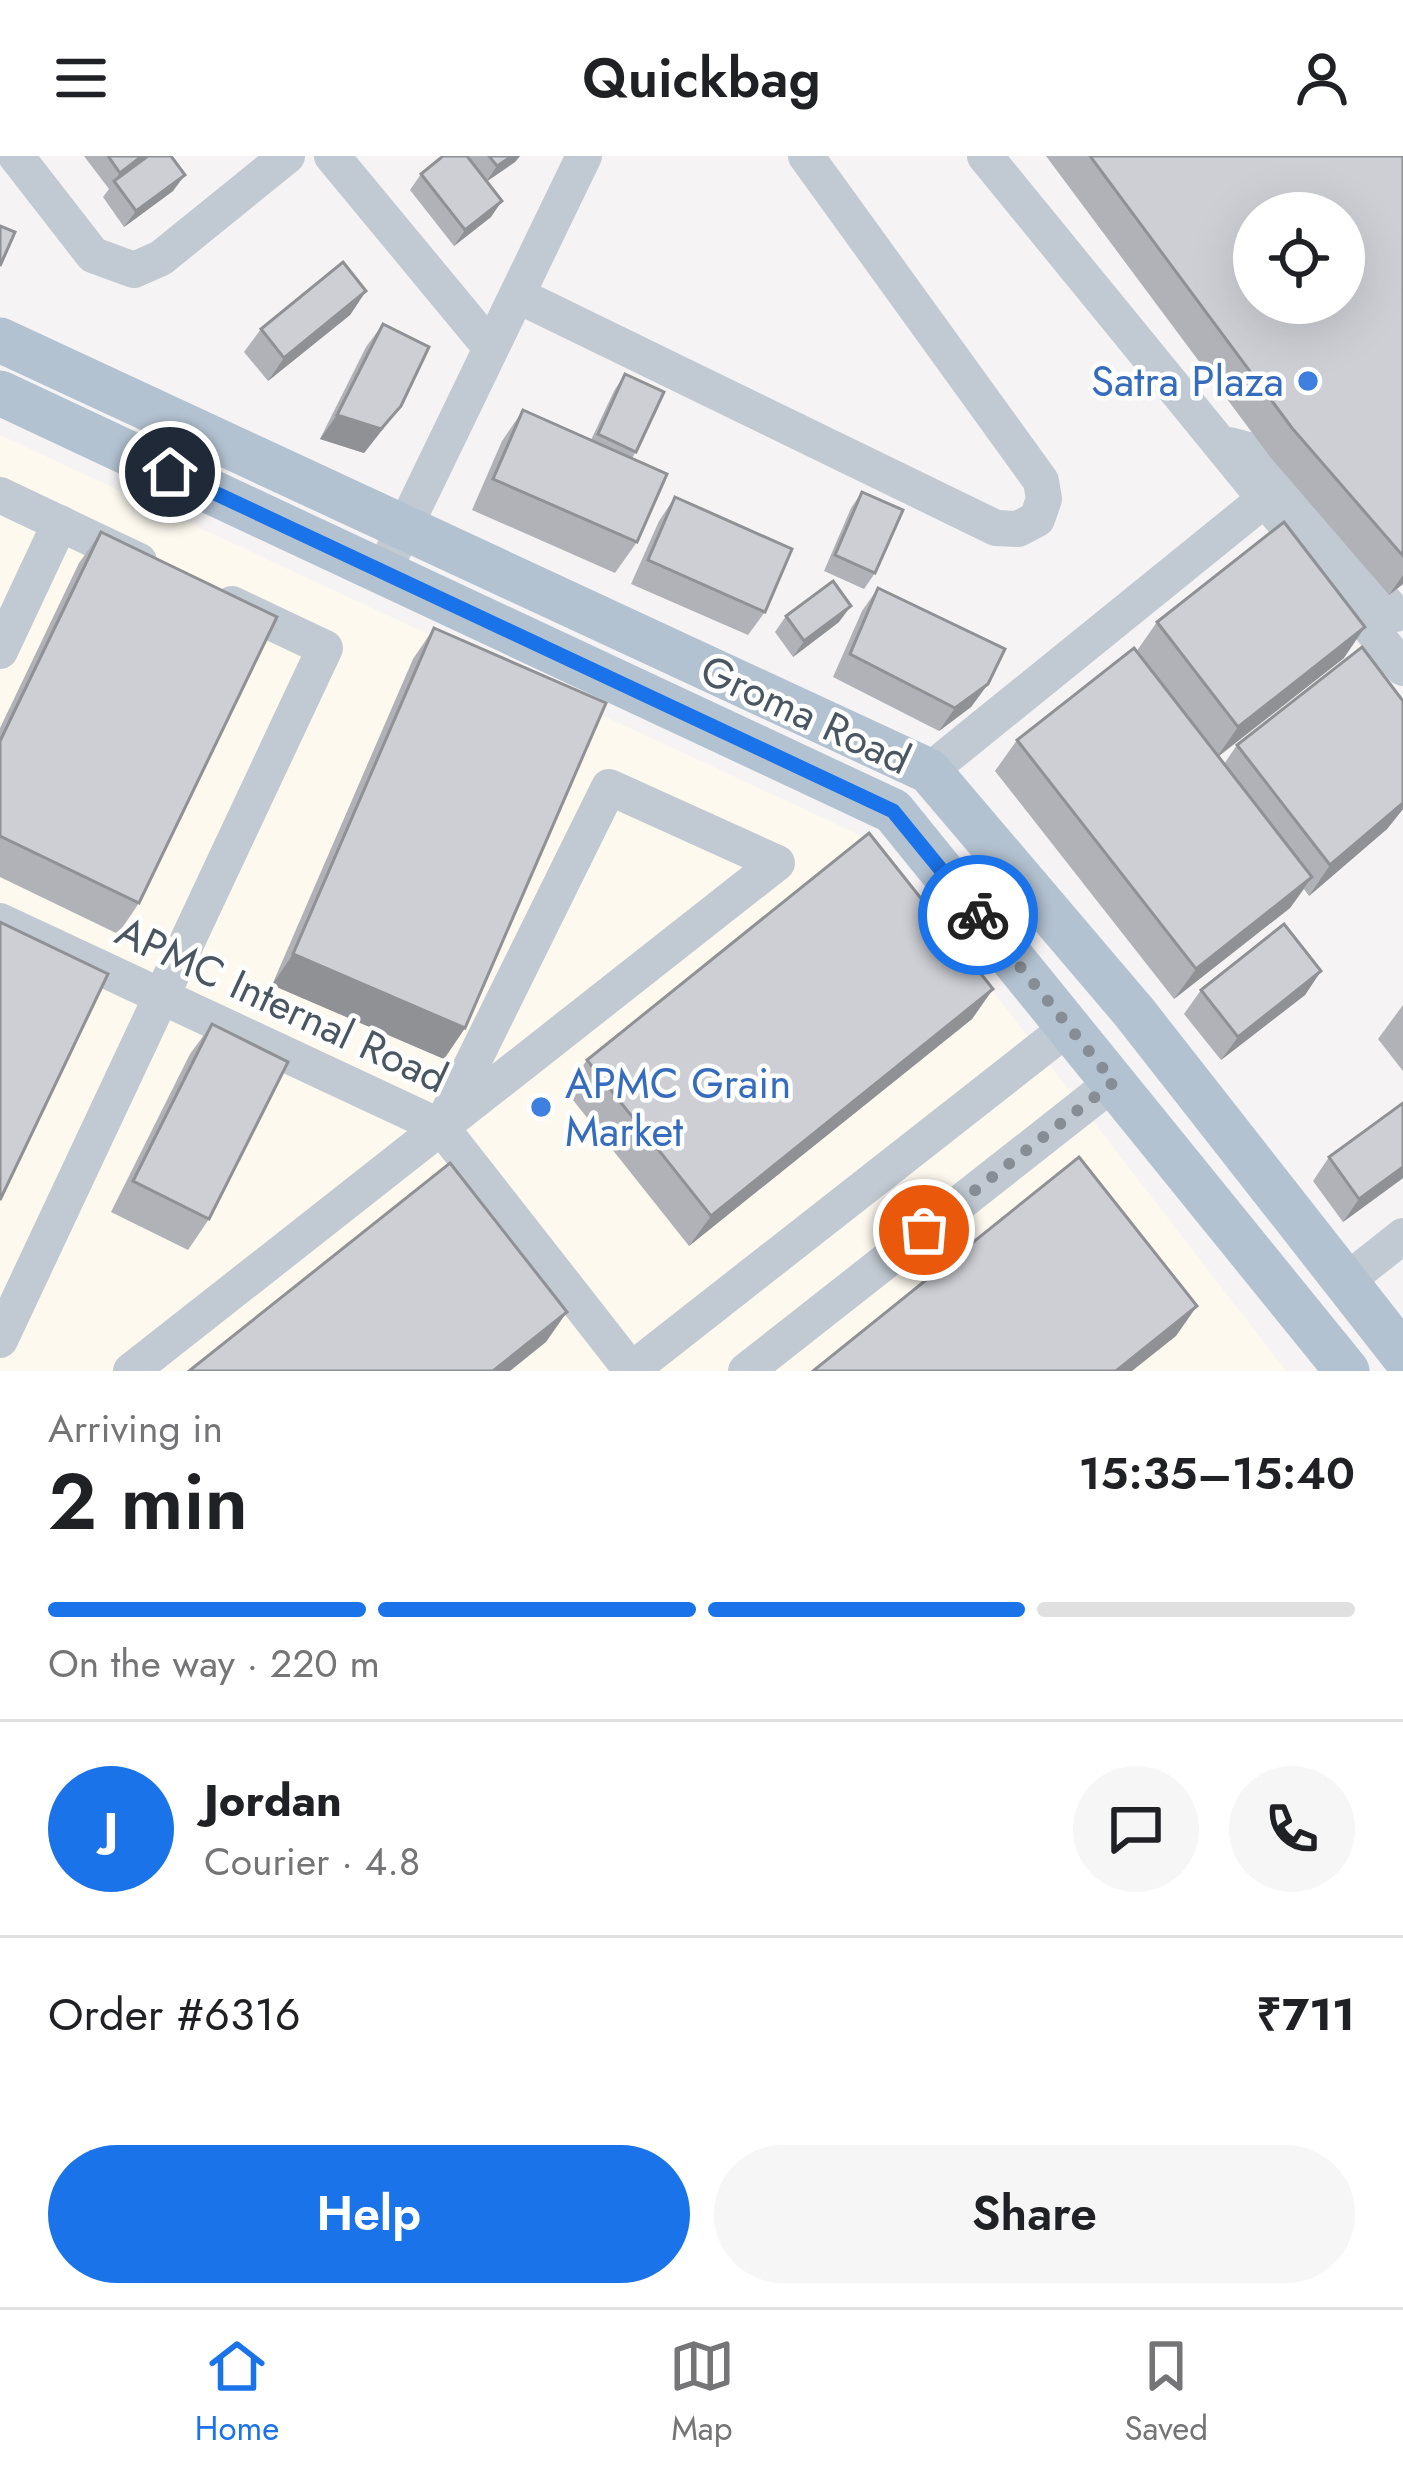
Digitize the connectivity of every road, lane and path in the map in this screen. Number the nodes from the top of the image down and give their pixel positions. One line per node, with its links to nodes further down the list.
1 (16, 156): 2 (street)
2 (287, 156)
3 (332, 156): 9 (street)
4 (584, 156): 7 (street)
5 (806, 156): 7 (street)
6 (985, 156): 11 (street)
7 (517, 295): 9 (street)
8 (0, 340): 15 (main road, Groma Road)
9 (491, 348): 15 (street)
10 (0, 393): 17 (main road, Groma Road)
11 (1222, 446): 13 (street); 19 (street)
12 (0, 495): 14 (street)
13 (1265, 499): 19 (street); 22 (street)
14 (60, 524): 16 (street); 20 (street)
15 (404, 528): 17 (street); 22 (main road, Groma Road)
16 (162, 572)
17 (382, 572): 26 (main road, Groma Road)
18 (202, 590): 24 (street)
19 (1390, 617): 21 (street)
20 (0, 651)
21 (1403, 668)
22 (929, 771): 25 (main road, Groma Road)
23 (0, 921): 24 (street, APMC Internal Road)
24 (161, 996): 28 (street, APMC Internal Road); 31 (street)
25 (1134, 1012): 26 (main road); 30 (main road, Groma Road)
26 (1078, 1035): 27 (main road, Groma Road); 34 (street)
27 (1114, 1082): 35 (street); 36 (main road, Groma Road)
28 (441, 1127): 28 (street); 33 (street); 34 (street, APMC Internal Road)
29 (1403, 1236): 30 (street)
30 (1345, 1282): 32 (main road, Groma Road)
31 (0, 1340)
32 (1403, 1355)
33 (131, 1371)
34 (631, 1371)
35 (746, 1371)
36 (1347, 1371)

